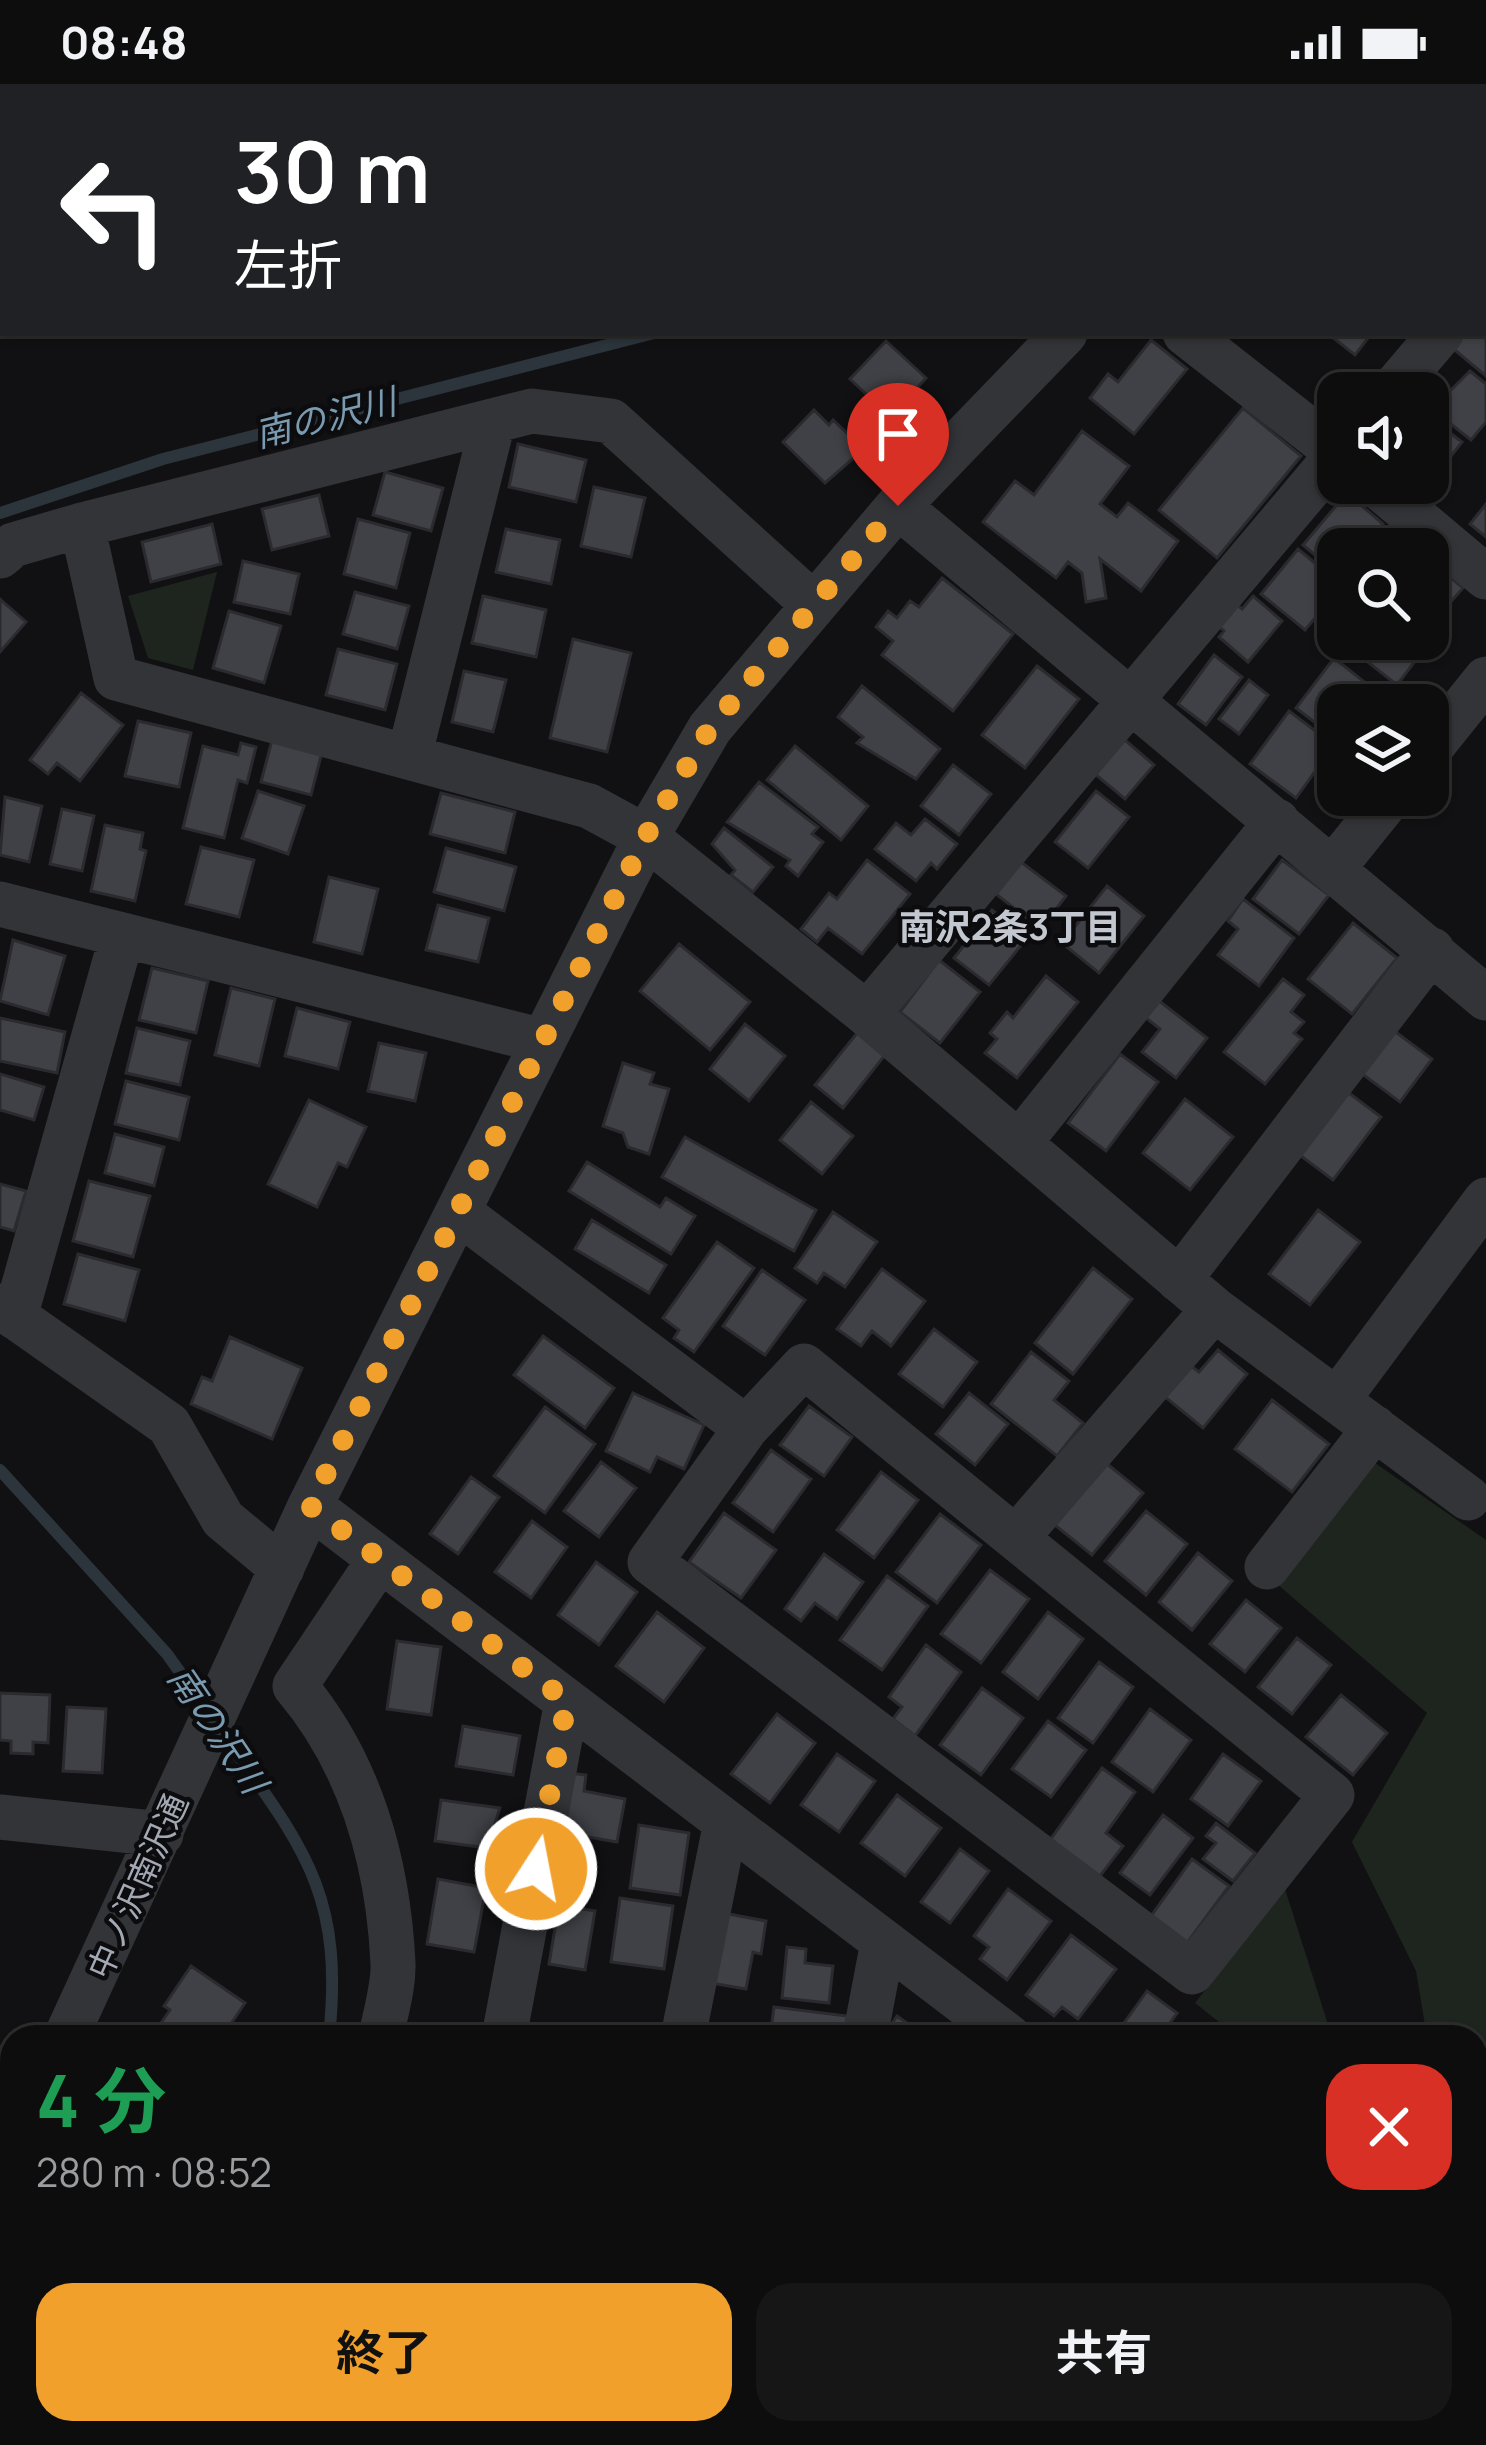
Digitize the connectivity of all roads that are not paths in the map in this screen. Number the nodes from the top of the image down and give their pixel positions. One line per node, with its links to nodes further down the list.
1 (1062, 336): 9 (street, 中ノ沢南沢通)
2 (1189, 336): 6 (street)
3 (1438, 336): 4 (street)
4 (1408, 372)
5 (493, 422): 10 (street); 13 (street); 17 (street)
6 (1317, 437)
7 (1317, 478): 15 (street)
8 (1399, 504): 12 (street)
9 (898, 506): 13 (street, 中ノ沢南沢通); 15 (street)
10 (82, 525): 11 (street); 17 (street)
11 (0, 556)
12 (1486, 577)
13 (814, 605): 20 (street, 中ノ沢南沢通)
14 (1486, 679): 16 (street)
15 (1128, 698): 19 (street); 26 (street)
16 (1449, 725)
17 (409, 757): 20 (street)
18 (1375, 816): 21 (street)
19 (1277, 821): 21 (street); 28 (street)
20 (646, 836): 26 (street); 27 (street, 中ノ沢南沢通)
21 (1334, 867): 24 (street)
22 (0, 904): 23 (street)
23 (122, 936): 27 (street); 33 (street)
24 (1432, 950): 25 (street); 31 (street)
25 (1486, 998)
26 (867, 1014): 28 (street)
27 (543, 1041): 30 (street, 中ノ沢南沢通)
28 (1019, 1143): 31 (street)
29 (1486, 1200): 34 (street)
30 (461, 1214): 36 (street); 38 (street, 中ノ沢南沢通)
31 (1179, 1280): 32 (street)
32 (1214, 1310): 34 (street); 39 (street)
33 (8, 1311): 42 (street)
34 (1338, 1399): 35 (street)
35 (1375, 1427): 37 (street); 41 (street)
36 (746, 1428): 39 (street); 39 (street)
37 (1468, 1498)
38 (310, 1506): 40 (street); 42 (street, 中ノ沢南沢通)
39 (1016, 1538)
40 (380, 1559): 43 (street); 49 (street)
41 (1267, 1567)
42 (273, 1587): 46 (street, 中ノ沢南沢通)
43 (567, 1701): 45 (street); 50 (street)
44 (0, 1817): 46 (street)
45 (726, 1822): 47 (street); 51 (street)
46 (161, 1834): 48 (street, 中ノ沢南沢通)
47 (883, 1942): 52 (street); 53 (street)
48 (71, 2025)
49 (383, 2025)
50 (506, 2025)
51 (685, 2025)
52 (867, 2025)
53 (993, 2025)

